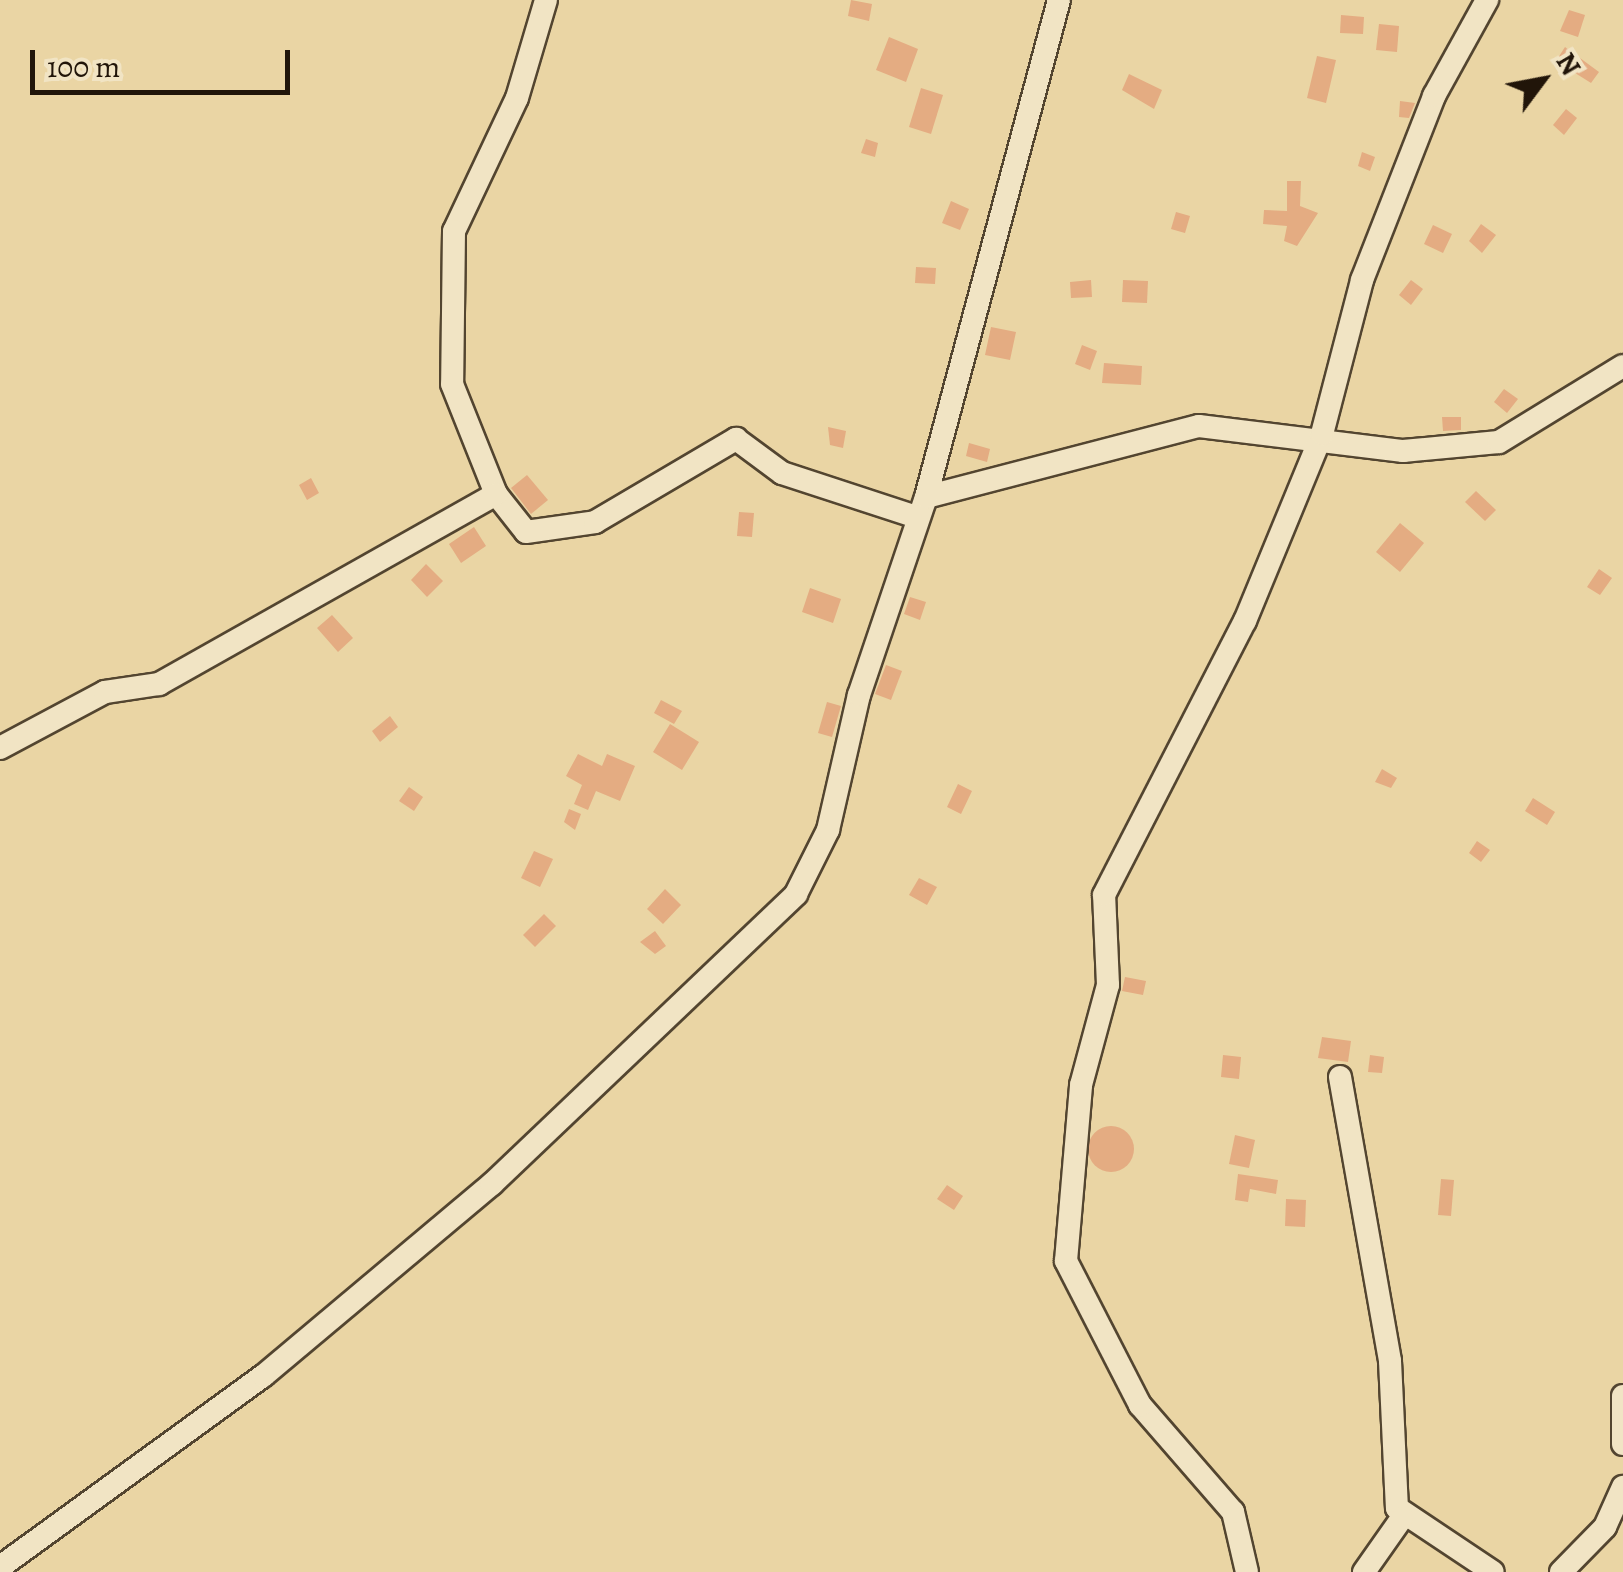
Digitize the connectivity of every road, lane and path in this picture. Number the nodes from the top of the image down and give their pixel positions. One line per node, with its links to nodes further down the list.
1 (546, 0): 6 (street)
2 (1058, 0): 7 (street)
3 (1488, 0): 5 (street)
4 (1623, 366): 5 (street)
5 (1322, 434): 7 (street); 15 (street)
6 (496, 494): 7 (street); 8 (street)
7 (922, 507): 14 (street)
8 (0, 748)
9 (1340, 1076): 13 (street)
10 (1623, 1396): 11 (street)
11 (1623, 1444)
12 (1623, 1488): 18 (street)
13 (1402, 1518): 16 (street); 17 (street)
14 (0, 1567)
15 (1247, 1572)
16 (1364, 1572)
17 (1494, 1572)
18 (1562, 1572)

